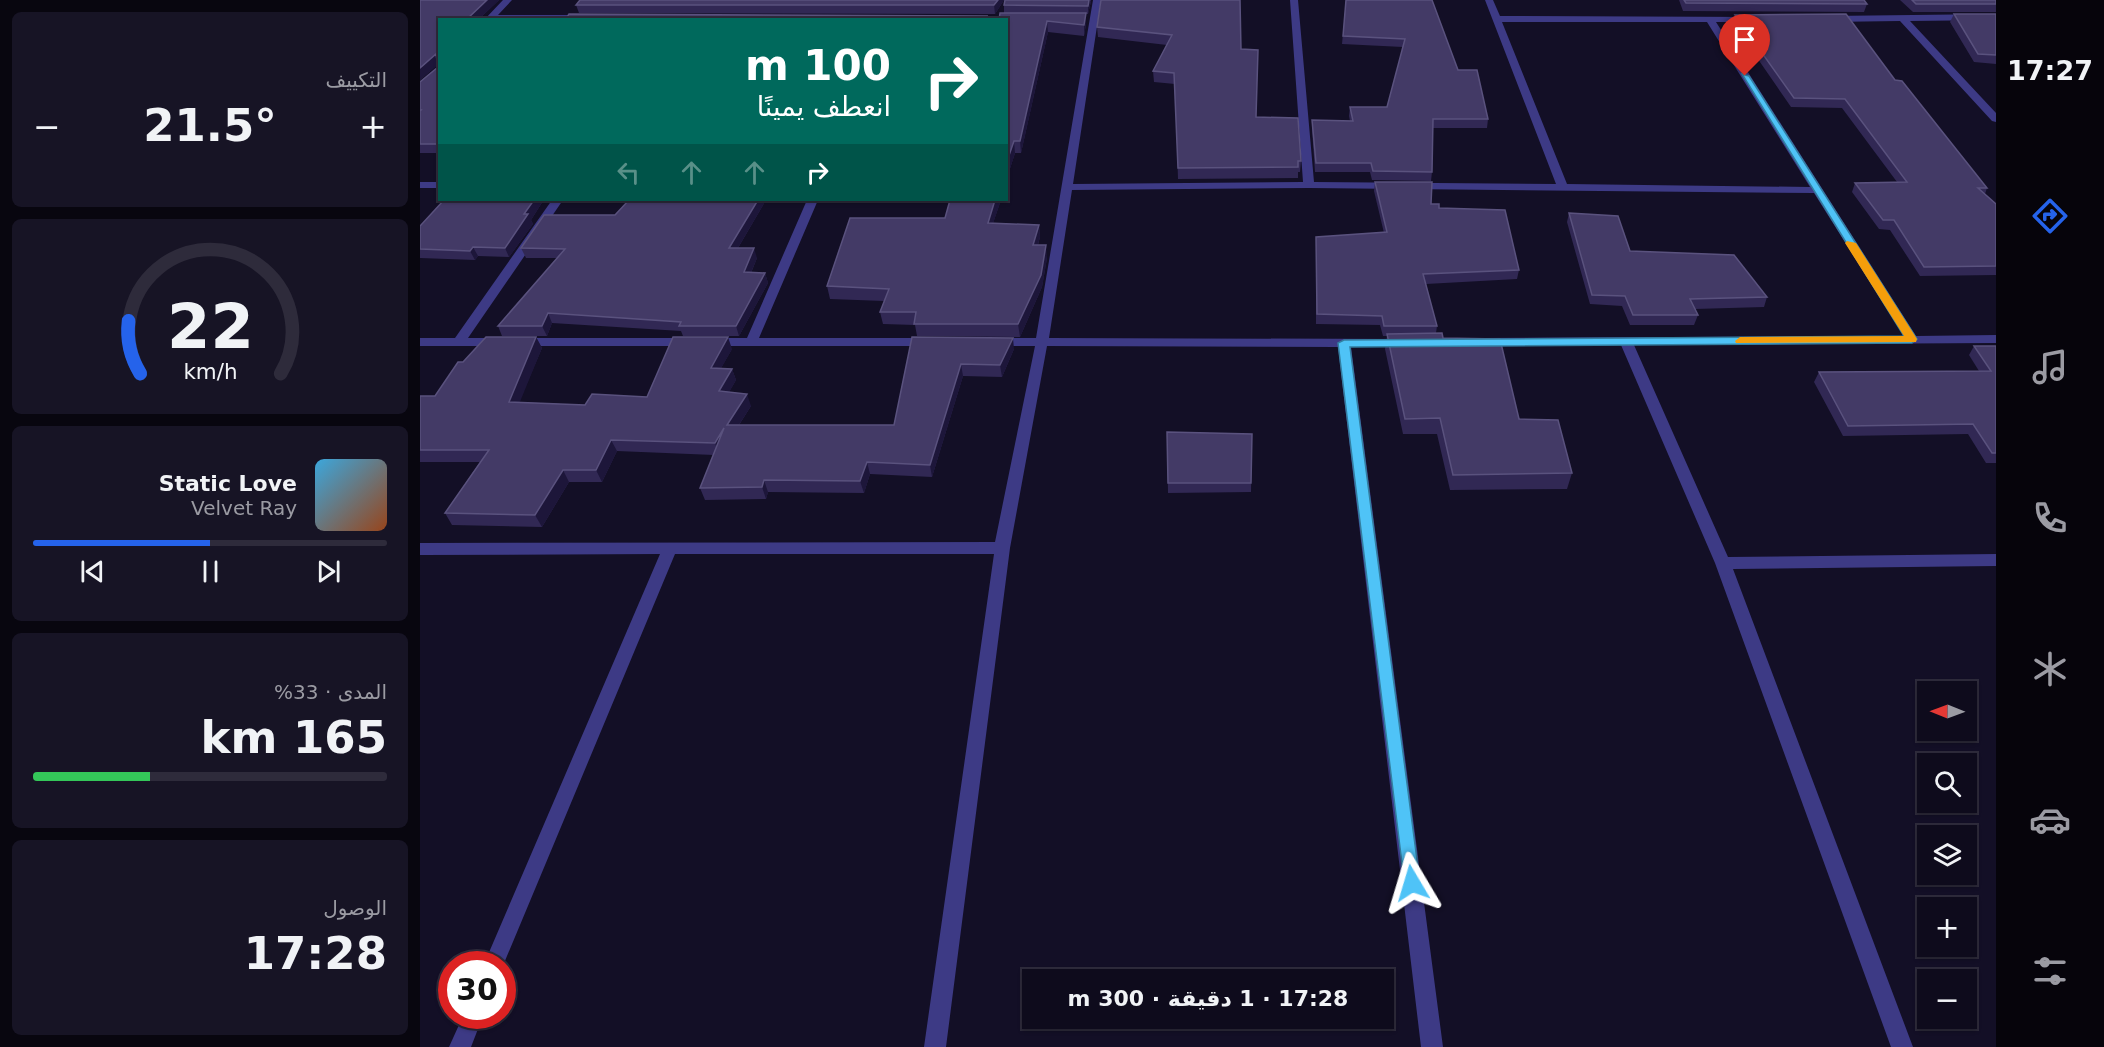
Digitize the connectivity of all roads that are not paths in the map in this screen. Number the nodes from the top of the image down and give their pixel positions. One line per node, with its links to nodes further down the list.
1 (508, 0): 6 (street)
2 (1097, 0): 18 (street)
3 (1294, 0): 17 (street)
4 (1489, 0): 10 (street)
5 (1996, 17): 13 (street)
6 (490, 18)
7 (1709, 18): 10 (street); 11 (street); 20 (street)
8 (1008, 19): 9 (street)
9 (1034, 19)
10 (1496, 19): 19 (street)
11 (1766, 19)
12 (1823, 19): 13 (street)
13 (1903, 19): 14 (street)
14 (1996, 119)
15 (420, 185): 16 (street)
16 (438, 185)
17 (1309, 185): 18 (street); 19 (street)
18 (1068, 187): 25 (street)
19 (1563, 187): 20 (street)
20 (1817, 190): 23 (street)
21 (556, 201): 28 (street)
22 (813, 201): 32 (street)
23 (1912, 339): 24 (street); 26 (street)
24 (1996, 339)
25 (1042, 341): 30 (street); 33 (street); 36 (street)
26 (1626, 341): 31 (street); 39 (street)
27 (420, 342): 28 (street)
28 (459, 342): 32 (street)
29 (949, 342): 32 (street)
30 (984, 342)
31 (1462, 342)
32 (751, 343)
33 (1344, 343): 34 (street); 44 (street)
34 (1415, 343)
35 (670, 548): 36 (street); 37 (street); 40 (street)
36 (1002, 548): 43 (street)
37 (420, 549)
38 (1996, 560): 39 (street)
39 (1723, 563): 45 (street)
40 (500, 951)
41 (468, 1029): 42 (street)
42 (460, 1047)
43 (935, 1047)
44 (1432, 1047)
45 (1902, 1047)

